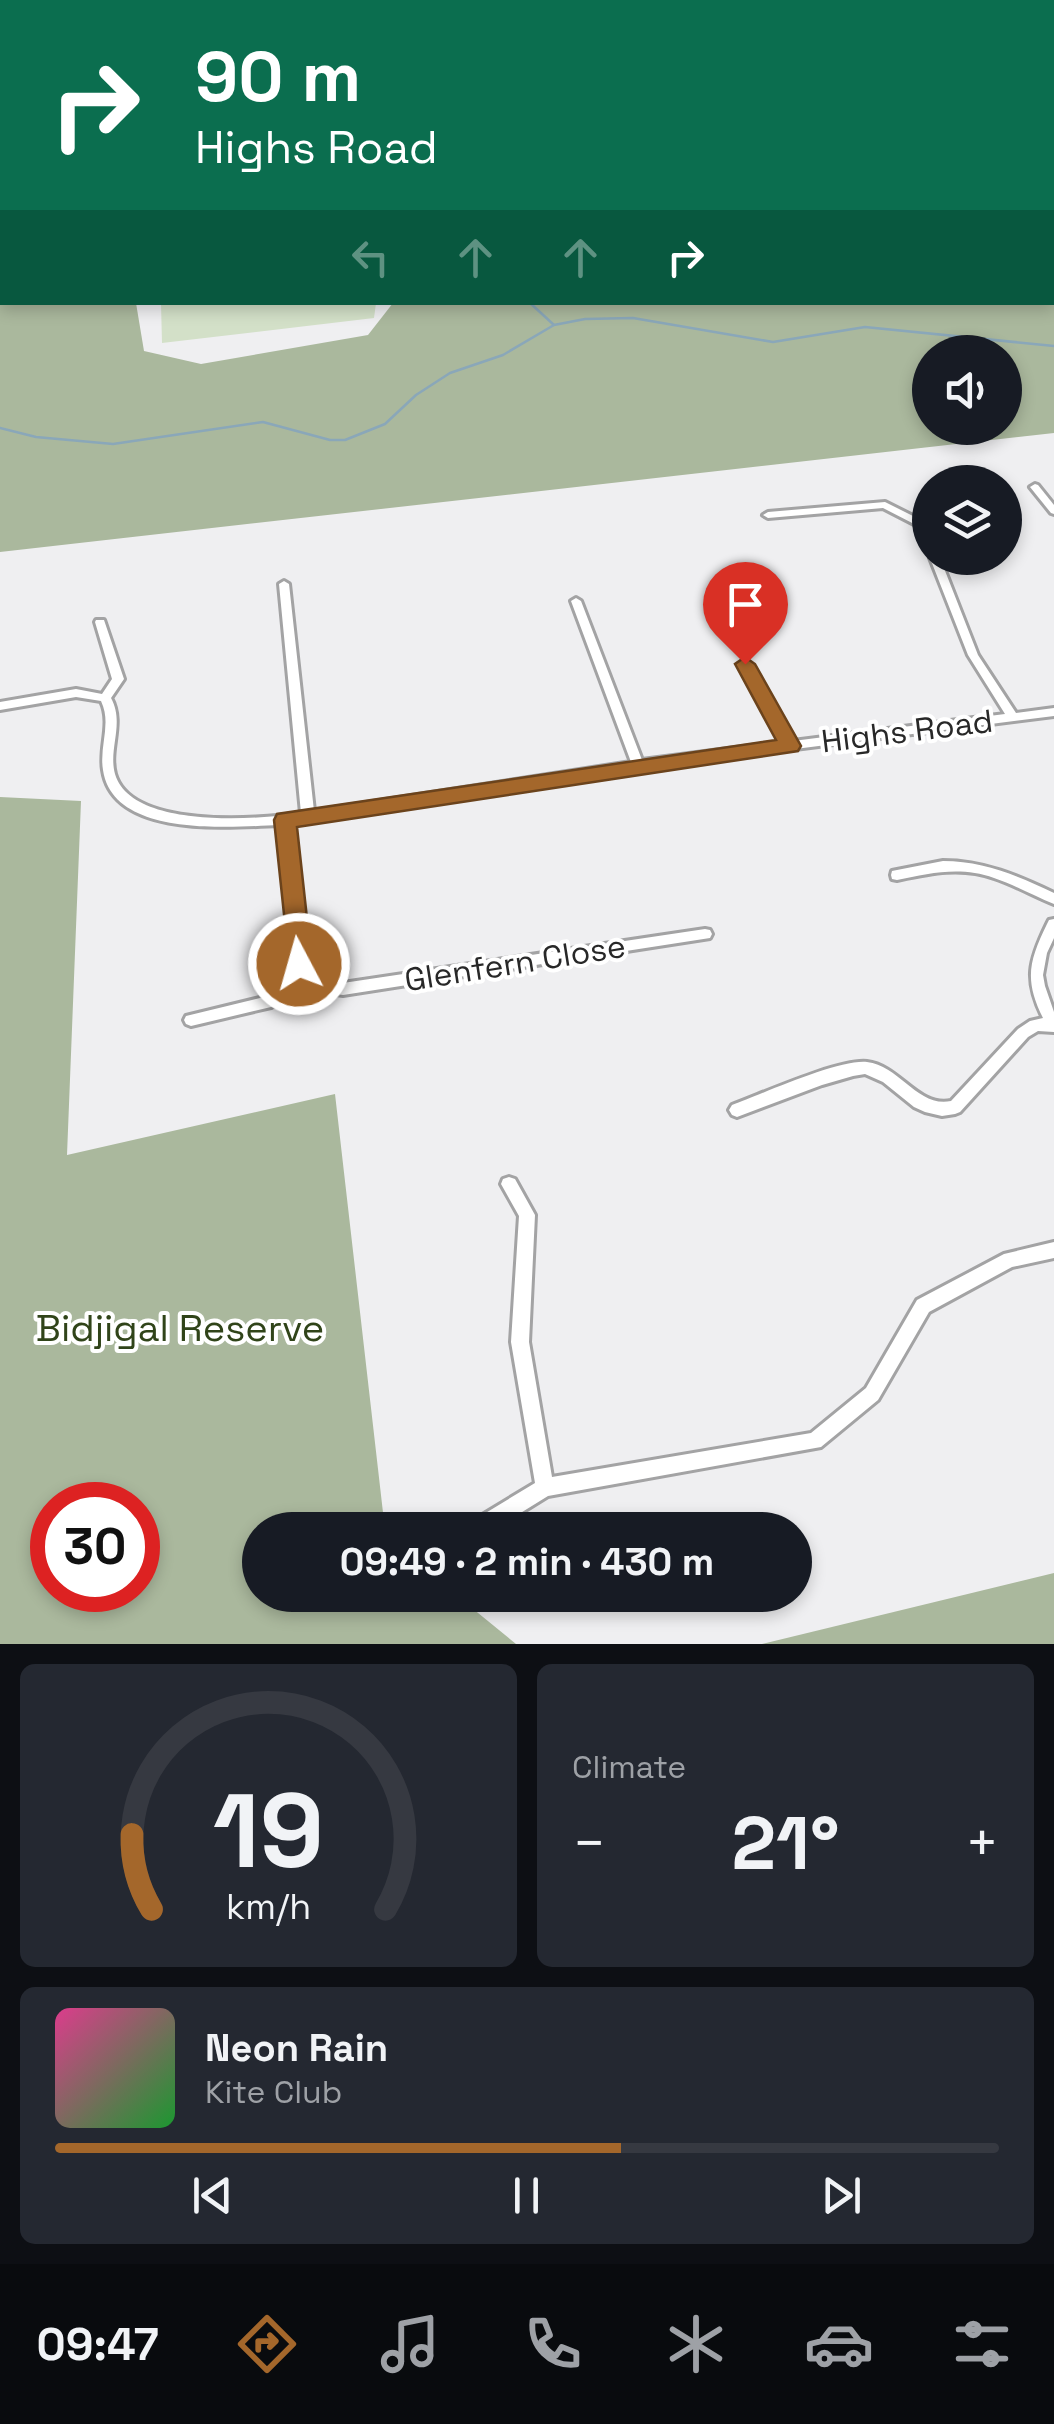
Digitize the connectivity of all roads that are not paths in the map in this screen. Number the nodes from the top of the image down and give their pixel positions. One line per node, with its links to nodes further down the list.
1 (1054, 484): 2 (street)
2 (1054, 511)
3 (768, 515): 4 (street)
4 (912, 519)
5 (942, 575): 13 (street)
6 (284, 584): 16 (street)
7 (576, 600): 15 (street)
8 (100, 622): 10 (street, Highs Road)
9 (745, 664): 14 (street)
10 (104, 698): 11 (street); 17 (street, Highs Road)
11 (0, 706)
12 (1054, 712): 13 (street, Highs Road)
13 (1013, 717): 14 (street, Highs Road)
14 (790, 746): 15 (street, Highs Road)
15 (638, 766): 16 (street, Highs Road)
16 (308, 816): 17 (street, Highs Road)
17 (285, 820): 22 (street)
18 (897, 875): 19 (street)
19 (1054, 899)
20 (1054, 924): 24 (street)
21 (705, 934): 22 (street, Glenfern Close)
22 (310, 980): 23 (street)
23 (191, 1020)
24 (1053, 1025): 25 (street)
25 (737, 1110)
26 (509, 1184): 28 (street)
27 (1054, 1250): 28 (street)
28 (545, 1487): 29 (street)
29 (505, 1512)

